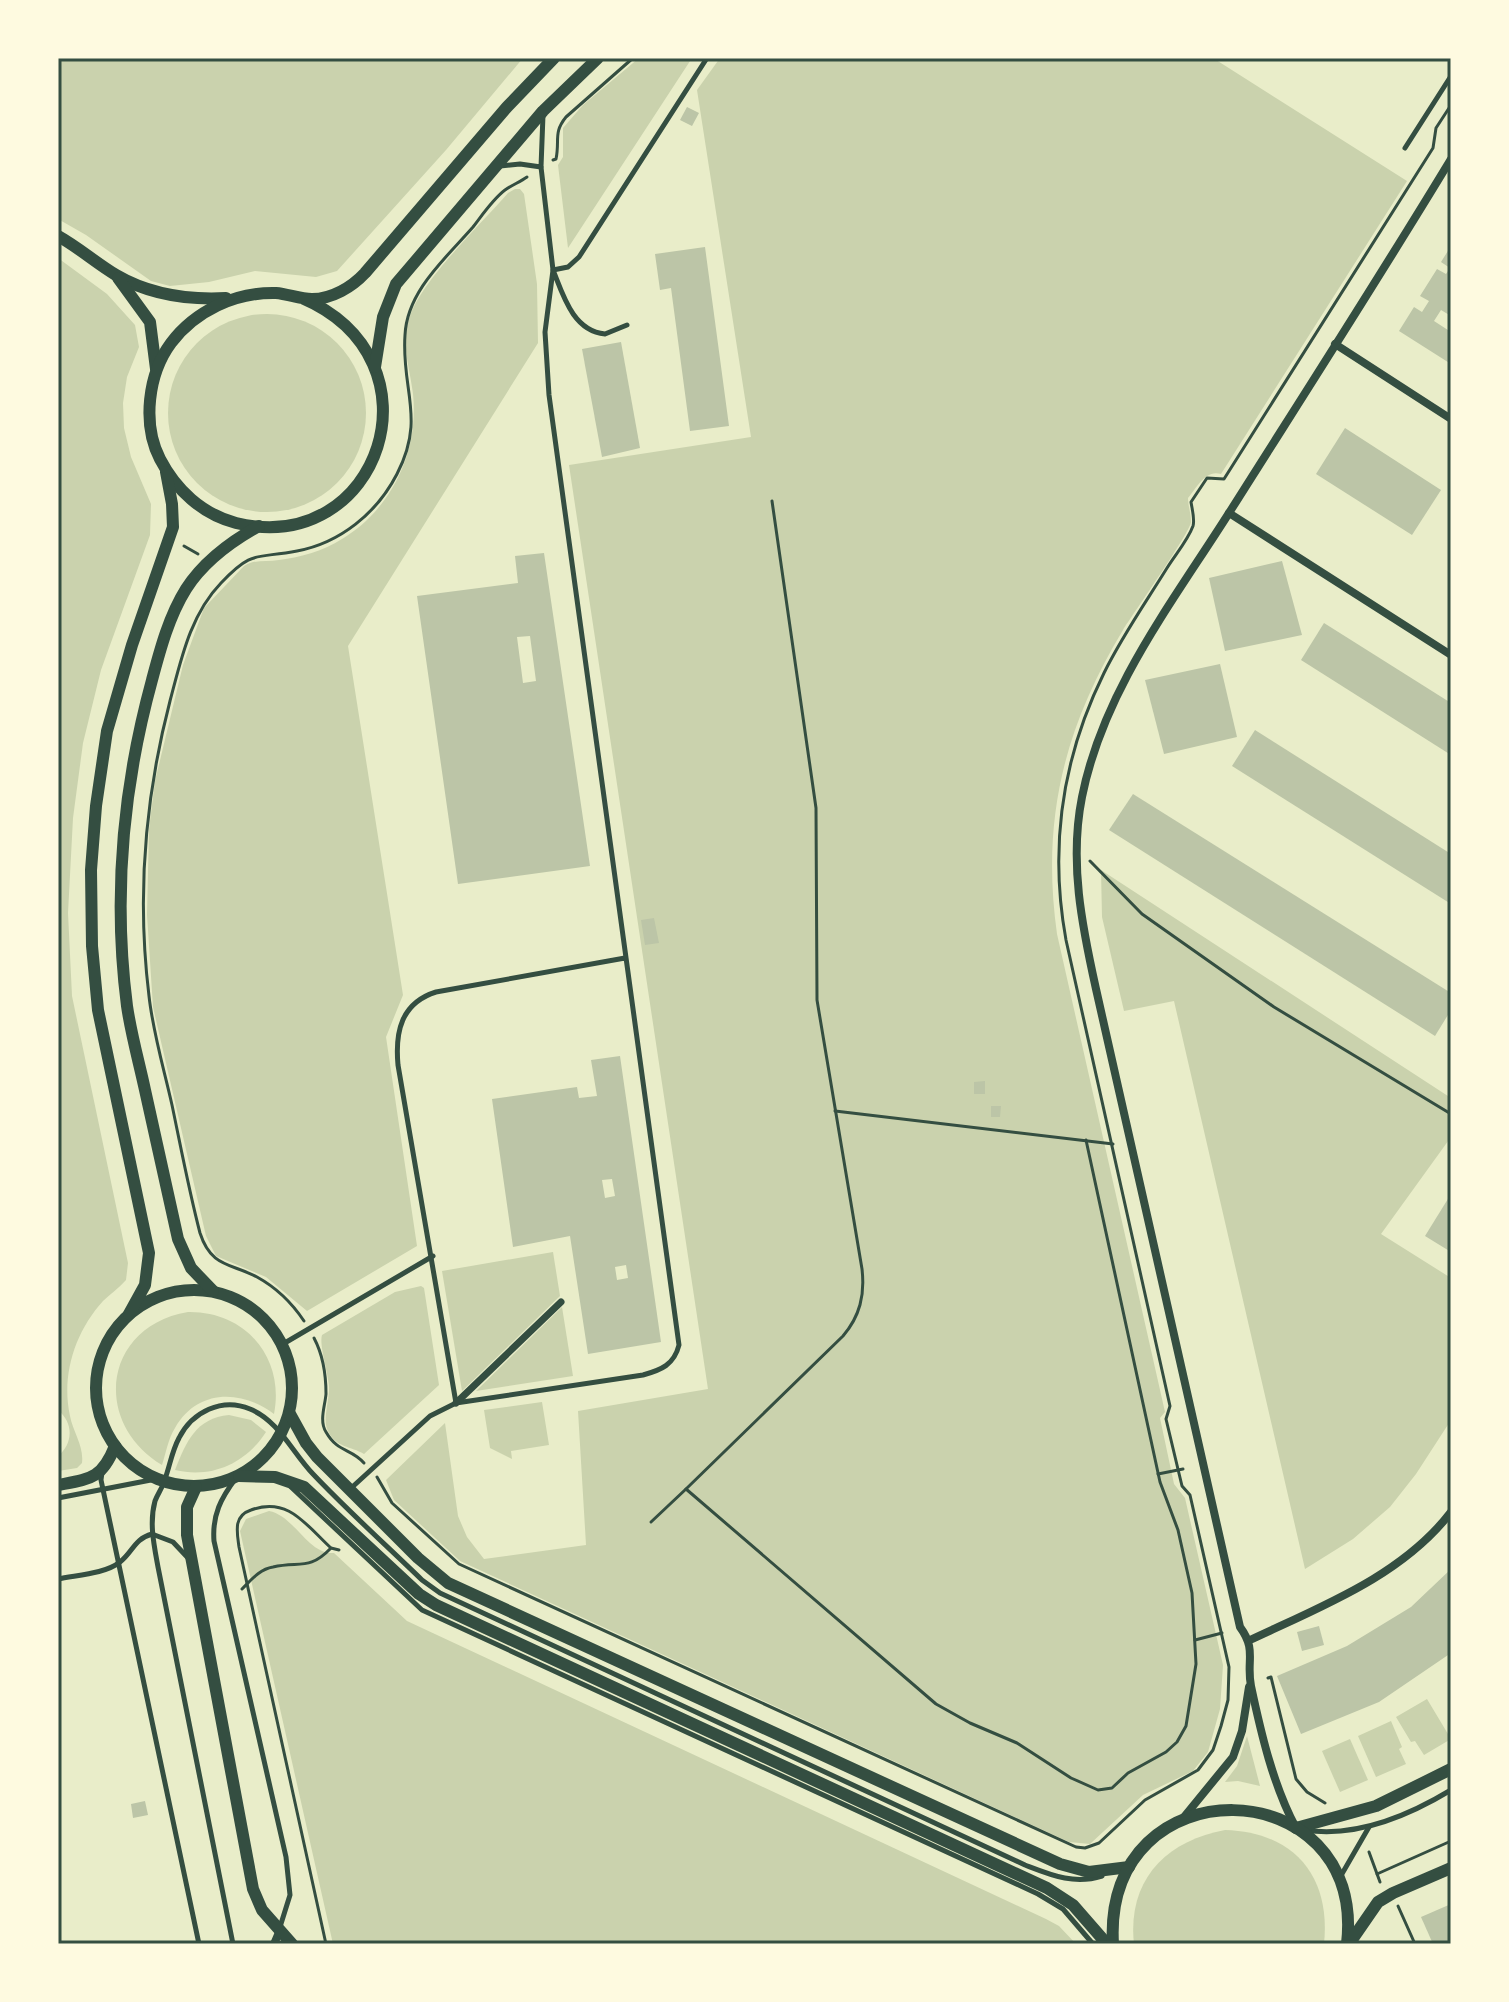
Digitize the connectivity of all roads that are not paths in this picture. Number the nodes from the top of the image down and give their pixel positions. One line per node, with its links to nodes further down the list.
1 (554, 58): 14 (street)
2 (598, 58): 5 (street)
3 (707, 58): 11 (lane)
4 (1451, 76): 6 (lane)
5 (543, 111): 8 (street); 9 (lane)
6 (1405, 148)
7 (1451, 159): 16 (street)
8 (495, 166): 9 (lane); 17 (street)
9 (541, 167): 11 (lane)
10 (58, 236): 12 (street)
11 (553, 270): 15 (lane); 24 (lane)
12 (116, 275): 13 (street); 18 (street)
13 (239, 297): 14 (street); 18 (street)
14 (302, 298): 17 (street)
15 (627, 325)
16 (1335, 344): 19 (street); 21 (street)
17 (375, 367): 22 (street)
18 (156, 371): 20 (street)
19 (1451, 419)
20 (164, 467): 22 (street); 28 (street)
21 (1229, 513): 23 (street); 47 (street)
22 (259, 526): 26 (street)
23 (1451, 655)
24 (625, 958): 25 (lane); 30 (lane)
25 (433, 1256): 29 (lane); 30 (lane)
26 (213, 1291): 28 (street); 29 (street)
27 (561, 1302): 30 (street)
28 (129, 1314): 33 (street)
29 (283, 1344): 31 (street)
30 (456, 1403): 40 (lane)
31 (290, 1414): 32 (street); 40 (street)
32 (282, 1433): 35 (street); 36 (lane); 48 (lane)
33 (115, 1446): 34 (street); 36 (street)
34 (105, 1468): 37 (street); 39 (lane)
35 (237, 1477): 38 (street); 48 (street); 59 (lane)
36 (160, 1481): 38 (street); 39 (lane); 43 (lane)
37 (58, 1485)
38 (196, 1487): 45 (street)
39 (103, 1489): 41 (lane); 44 (lane)
40 (349, 1490): 56 (street)
41 (58, 1498)
42 (1451, 1512): 47 (street)
43 (152, 1534): 44 (lane); 45 (lane); 61 (lane)
44 (119, 1563): 46 (lane); 60 (lane)
45 (192, 1564): 59 (street)
46 (58, 1579)
47 (1250, 1640): 50 (street)
48 (521, 1644): 49 (street)
49 (561, 1663): 56 (lane); 64 (lane); 65 (street)
50 (1250, 1682): 53 (street); 55 (street)
51 (1451, 1769): 55 (street)
52 (1451, 1790): 54 (lane)
53 (1184, 1817): 55 (street); 56 (street)
54 (1369, 1827): 55 (lane); 58 (lane)
55 (1296, 1828): 58 (street)
56 (1129, 1867): 65 (street)
57 (1451, 1868): 66 (street)
58 (1339, 1880): 66 (street)
59 (280, 1930): 62 (street); 63 (street)
60 (199, 1944)
61 (233, 1944)
62 (276, 1944)
63 (292, 1944)
64 (1093, 1944)
65 (1110, 1944)
66 (1348, 1944)

